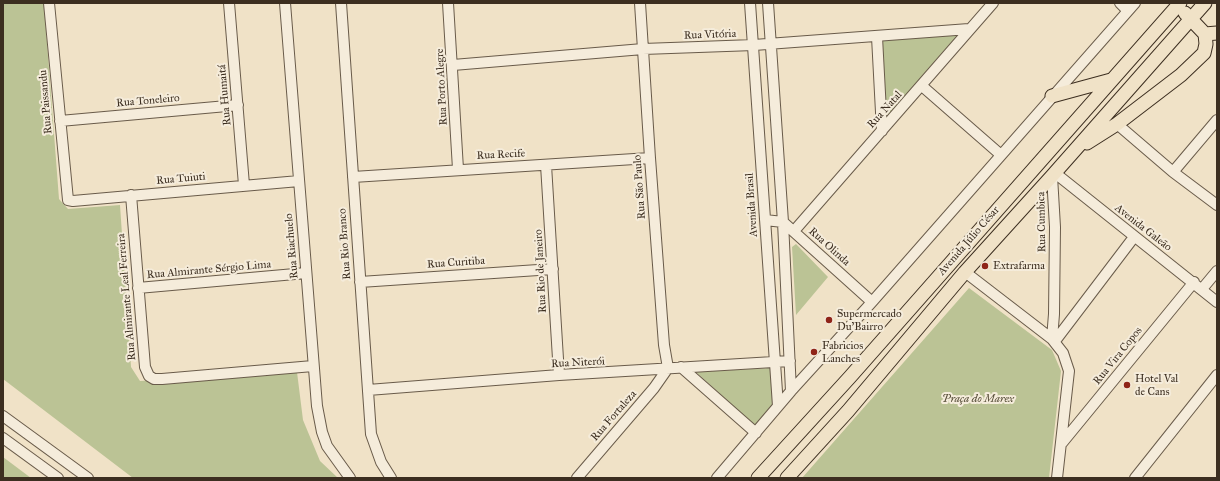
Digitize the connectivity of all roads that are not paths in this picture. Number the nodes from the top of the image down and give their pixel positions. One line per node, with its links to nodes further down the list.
1 (49, 3): 27 (street, Rua Paissandu)
2 (228, 3): 25 (street, Rua Humaitá)
3 (285, 3): 38 (street, Rua Riachuelo)
4 (341, 3): 37 (street, Rua Rio Branco)
5 (448, 3): 21 (street, Rua Porto Alegre)
6 (640, 3): 20 (street, Rua São Paulo)
7 (750, 3): 19 (street, Avenida Brasil)
8 (768, 3): 18 (street)
9 (994, 3): 15 (street, Rua Natal)
10 (1120, 3): 13 (street)
11 (1205, 3): 14 (main road, Avenida Júlio César)
12 (1179, 4): 14 (main road); 22 (main road, Avenida Júlio César)
13 (1132, 7): 24 (street)
14 (1191, 19): 16 (main road); 30 (main road, Avenida Júlio César)
15 (968, 30): 17 (street, Rua Vitória); 23 (street, Rua Natal)
16 (1211, 33): 28 (main road)
17 (877, 37): 18 (street, Rua Vitória); 29 (street)
18 (770, 43): 19 (street, Rua Vitória); 44 (street)
19 (754, 45): 20 (street, Rua Vitória); 43 (street, Avenida Brasil)
20 (643, 49): 21 (street, Rua Vitória); 32 (street, Rua São Paulo)
21 (453, 65): 34 (street, Rua Porto Alegre)
22 (1111, 80): 24 (main road); 78 (main road, Avenida Júlio César)
23 (922, 86): 29 (street, Rua Natal); 31 (street)
24 (1052, 96): 31 (street)
25 (238, 105): 27 (street, Rua Toneleiro); 39 (street, Rua Humaitá)
26 (1217, 120): 35 (street)
27 (60, 121): 41 (street, Rua Paissandu)
28 (1117, 124): 30 (main road); 35 (street)
29 (882, 131): 45 (street, Rua Natal)
30 (1072, 153): 36 (main road, Avenida Júlio César)
31 (1000, 155): 55 (street)
32 (650, 158): 33 (street, Rua Recife); 62 (street, Rua São Paulo)
33 (546, 165): 34 (street, Rua Recife); 47 (street, Rua Rio de Janeiro)
34 (458, 169): 37 (street, Rua Recife)
35 (1173, 172): 42 (street)
36 (1054, 175): 46 (street, Avenida Galeão); 49 (main road, Avenida Júlio César); 57 (street, Rua Cumbica)
37 (353, 177): 51 (street, Rua Rio Branco)
38 (299, 181): 39 (street, Rua Tuiuti); 50 (street, Rua Riachuelo)
39 (244, 185): 40 (street, Rua Tuiuti)
40 (131, 195): 41 (street, Rua Tuiuti); 53 (street, Rua Almirante Leal Ferreira)
41 (67, 199)
42 (1217, 205)
43 (765, 220): 44 (street); 59 (street, Avenida Brasil)
44 (783, 222): 45 (street, Rua Olinda); 58 (street)
45 (794, 231): 55 (street, Rua Olinda)
46 (1134, 237): 52 (street, Avenida Galeão); 57 (street)
47 (553, 269): 51 (street, Rua Curitiba); 63 (street, Rua Rio de Janeiro)
48 (1217, 271): 54 (street)
49 (965, 272): 57 (street); 79 (main road, Avenida Júlio César)
50 (306, 273): 53 (street, Rua Almirante Sérgio Lima); 60 (street, Rua Riachuelo)
51 (360, 282): 65 (street, Rua Rio Branco)
52 (1194, 282): 54 (street, Avenida Galeão); 71 (street, Rua Vira Copos)
53 (138, 288): 60 (street, Rua Almirante Leal Ferreira)
54 (1202, 289): 56 (street, Avenida Galeão)
55 (872, 302): 66 (street)
56 (1217, 302)
57 (1054, 340): 71 (street)
58 (790, 361): 59 (street, Rua Niterói); 66 (street)
59 (774, 362): 61 (street, Rua Niterói); 67 (street, Avenida Brasil)
60 (313, 366): 74 (street, Rua Riachuelo)
61 (681, 367): 62 (street, Rua Niterói); 69 (street)
62 (668, 368): 63 (street, Rua Niterói); 76 (street, Rua Fortaleza)
63 (559, 375): 65 (street, Rua Niterói)
64 (1217, 375): 81 (street)
65 (368, 390): 75 (street, Rua Rio Branco)
66 (791, 391): 67 (street)
67 (778, 406): 69 (street)
68 (3, 416): 73 (street)
69 (756, 433): 77 (street)
70 (3, 438): 72 (street)
71 (1061, 444): 80 (street)
72 (58, 478)
73 (88, 478)
74 (350, 478)
75 (391, 478)
76 (577, 478)
77 (717, 478)
78 (758, 478)
79 (787, 478)
80 (1057, 478)
81 (1135, 478)

